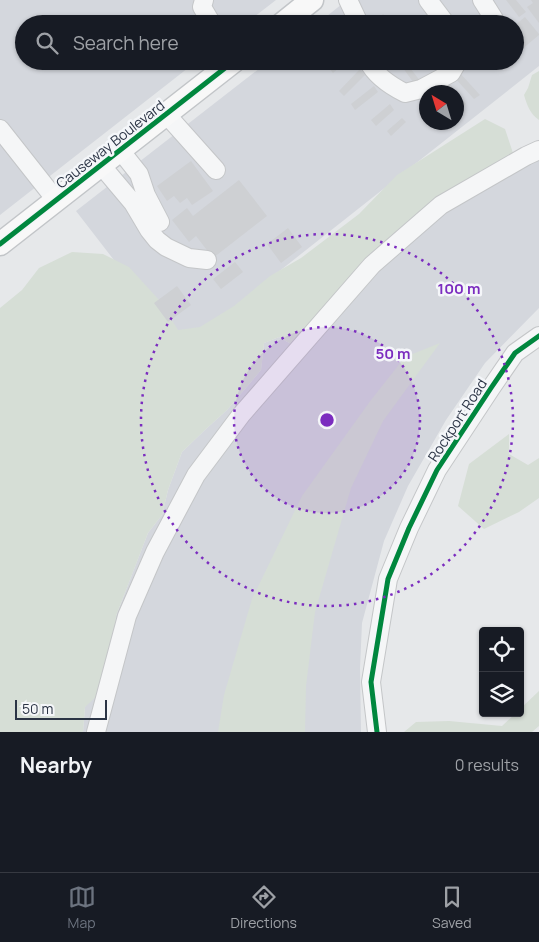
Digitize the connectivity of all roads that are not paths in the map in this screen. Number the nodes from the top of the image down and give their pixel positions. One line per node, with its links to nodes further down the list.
1 (312, 0): 7 (main road)
2 (348, 0): 8 (street)
3 (428, 0): 9 (street)
4 (482, 0): 10 (street)
5 (201, 2): 6 (street)
6 (208, 15)
7 (293, 15)
8 (355, 15)
9 (439, 15)
10 (491, 15)
11 (222, 70): 14 (main road, Causeway Boulevard)
12 (374, 70): 13 (street)
13 (453, 70)
14 (166, 114): 16 (main road, Causeway Boulevard); 19 (street)
15 (0, 129): 20 (street)
16 (120, 150): 18 (main road, Causeway Boulevard); 21 (street)
17 (539, 150): 25 (street)
18 (101, 165): 20 (main road, Causeway Boulevard); 23 (street)
19 (216, 170)
20 (56, 200): 22 (main road, Causeway Boulevard)
21 (160, 222)
22 (2, 239)
23 (207, 260)
24 (539, 336): 26 (street, Rockport Road)
25 (96, 732)
26 (377, 732)

